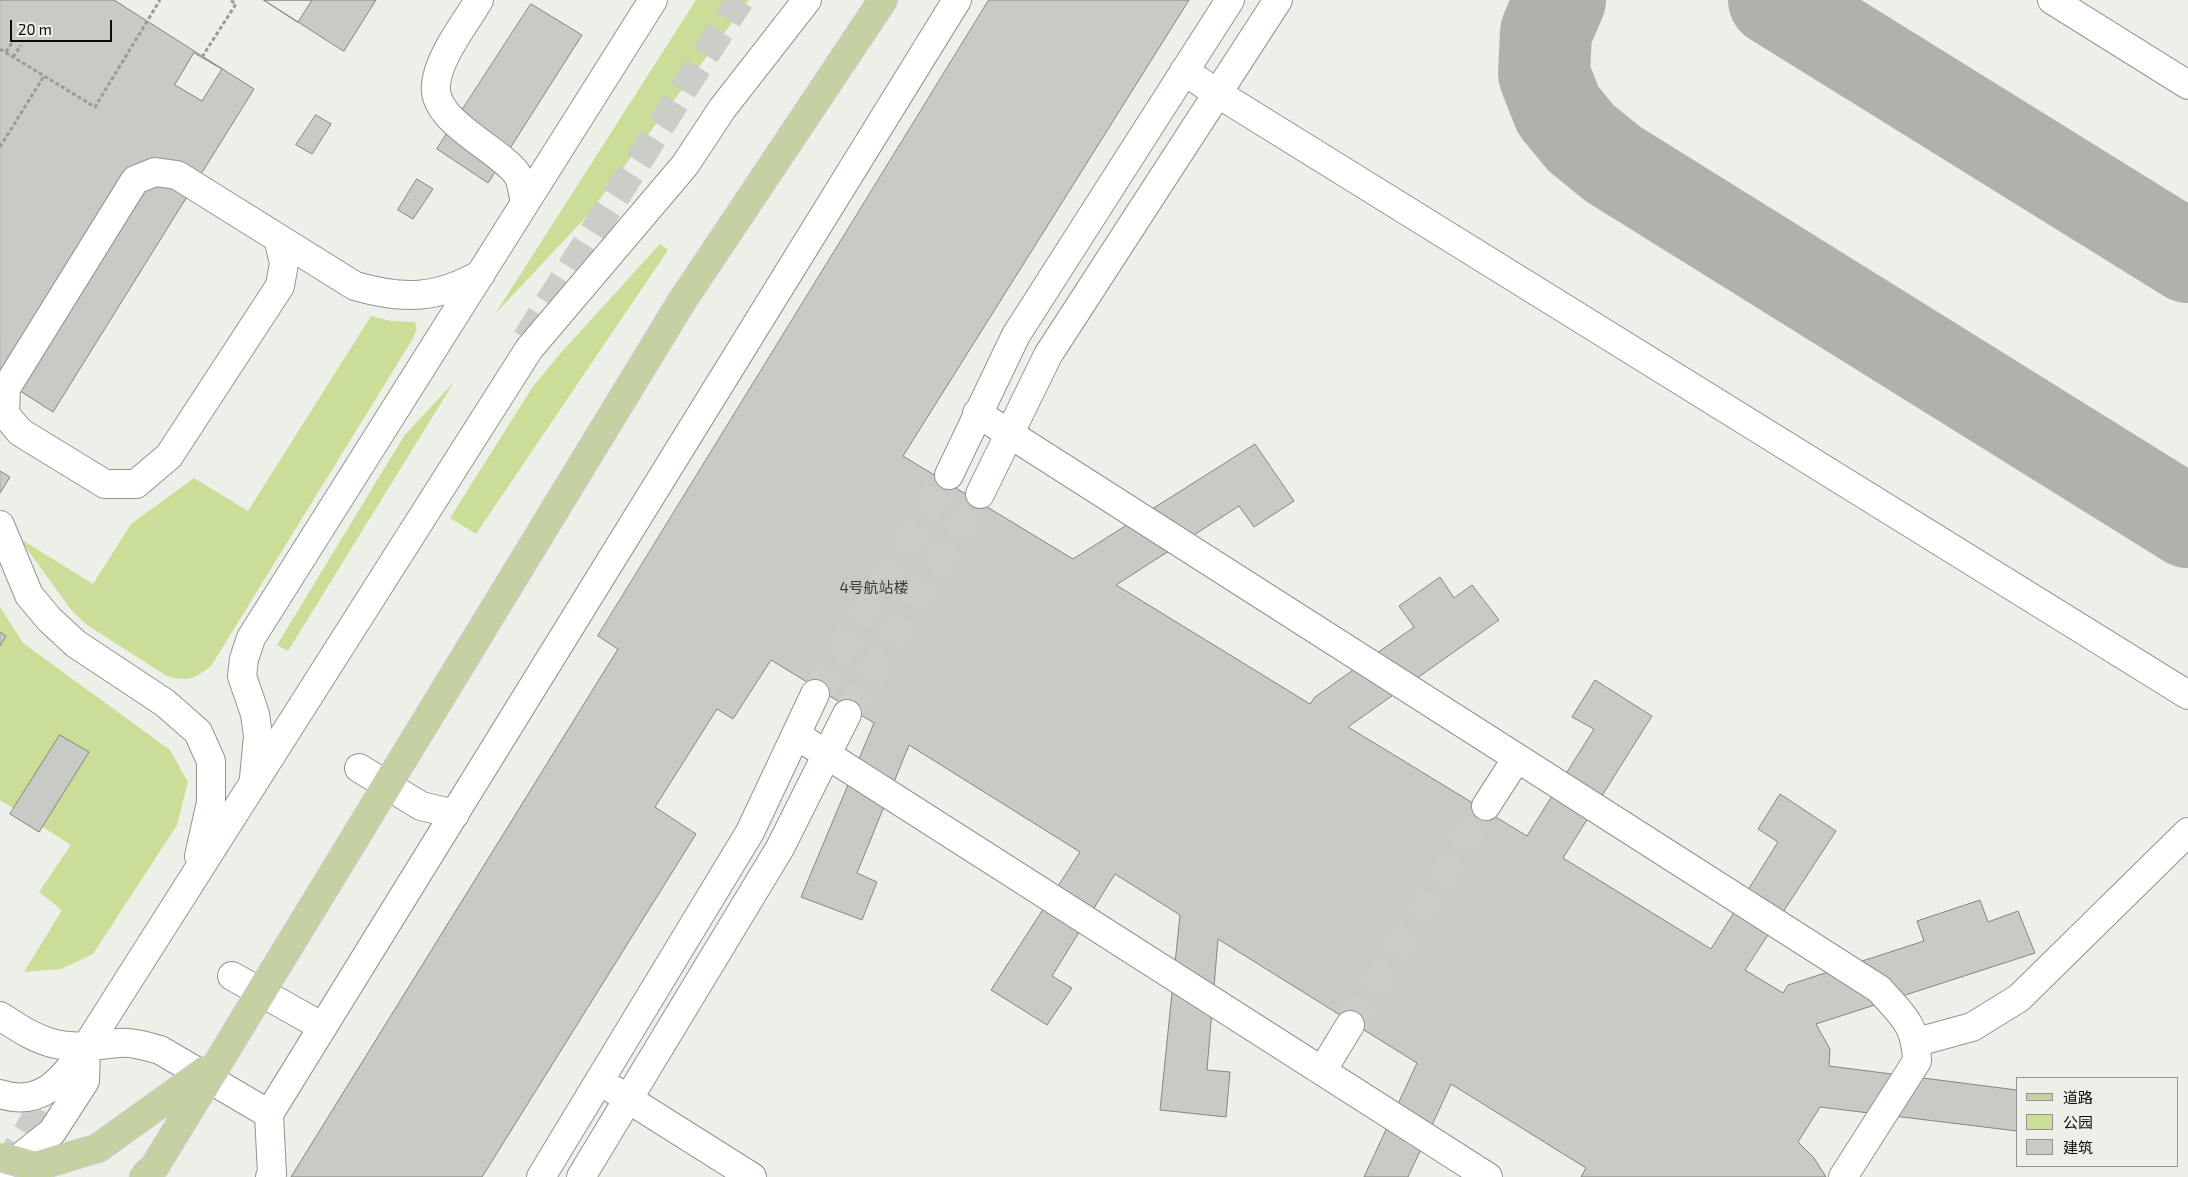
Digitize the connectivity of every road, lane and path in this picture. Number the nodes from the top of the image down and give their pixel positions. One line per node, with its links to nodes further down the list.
1 (160, 0): 18 (path)
2 (230, 0): 16 (path)
3 (479, 0): 22 (lane)
4 (653, 0): 22 (lane)
5 (807, 0): 38 (lane)
6 (884, 0): 49 (main road, bridge)
7 (957, 0): 40 (lane)
8 (1230, 0): 17 (lane)
9 (1278, 0): 20 (lane)
10 (2052, 0): 19 (lane)
11 (14, 40): 14 (path)
12 (21, 45): 15 (path)
13 (0, 49): 14 (path)
14 (6, 52): 15 (path)
15 (13, 57): 18 (path)
16 (202, 57)
17 (1184, 70): 20 (lane); 26 (lane)
18 (44, 76): 21 (path)
19 (2188, 85)
20 (1217, 93): 27 (lane); 32 (lane)
21 (0, 147)
22 (525, 203): 24 (lane)
23 (278, 238): 24 (lane); 25 (lane); 25 (lane)
24 (481, 274): 38 (lane)
25 (3, 392)
26 (977, 413): 27 (lane); 28 (lane)
27 (1008, 434): 29 (lane); 36 (lane)
28 (949, 475)
29 (980, 494)
30 (0, 525): 42 (lane)
31 (815, 694): 34 (lane)
32 (2188, 695)
33 (847, 714): 35 (lane)
34 (796, 735): 35 (lane); 51 (lane)
35 (826, 755): 50 (lane); 53 (lane)
36 (1517, 758): 39 (lane); 47 (lane)
37 (359, 768): 40 (lane)
38 (254, 782): 42 (lane)
39 (1486, 806)
40 (455, 814): 46 (lane)
41 (2188, 832): 47 (lane)
42 (194, 877): 48 (lane)
43 (232, 976): 46 (lane)
44 (0, 1016): 48 (lane)
45 (1350, 1025): 50 (lane)
46 (323, 1027): 54 (lane)
47 (1916, 1042): 63 (lane)
48 (86, 1047): 52 (lane); 54 (lane); 56 (lane)
49 (218, 1062): 55 (main road, bridge); 57 (main road, bridge)
50 (1322, 1070): 62 (lane)
51 (599, 1081): 53 (lane); 59 (lane)
52 (0, 1094)
53 (628, 1099): 60 (lane); 61 (lane)
54 (270, 1114): 58 (lane)
55 (0, 1157)
56 (0, 1167)
57 (143, 1177)
58 (270, 1177)
59 (541, 1177)
60 (581, 1177)
61 (752, 1177)
62 (1488, 1177)
63 (1843, 1177)

